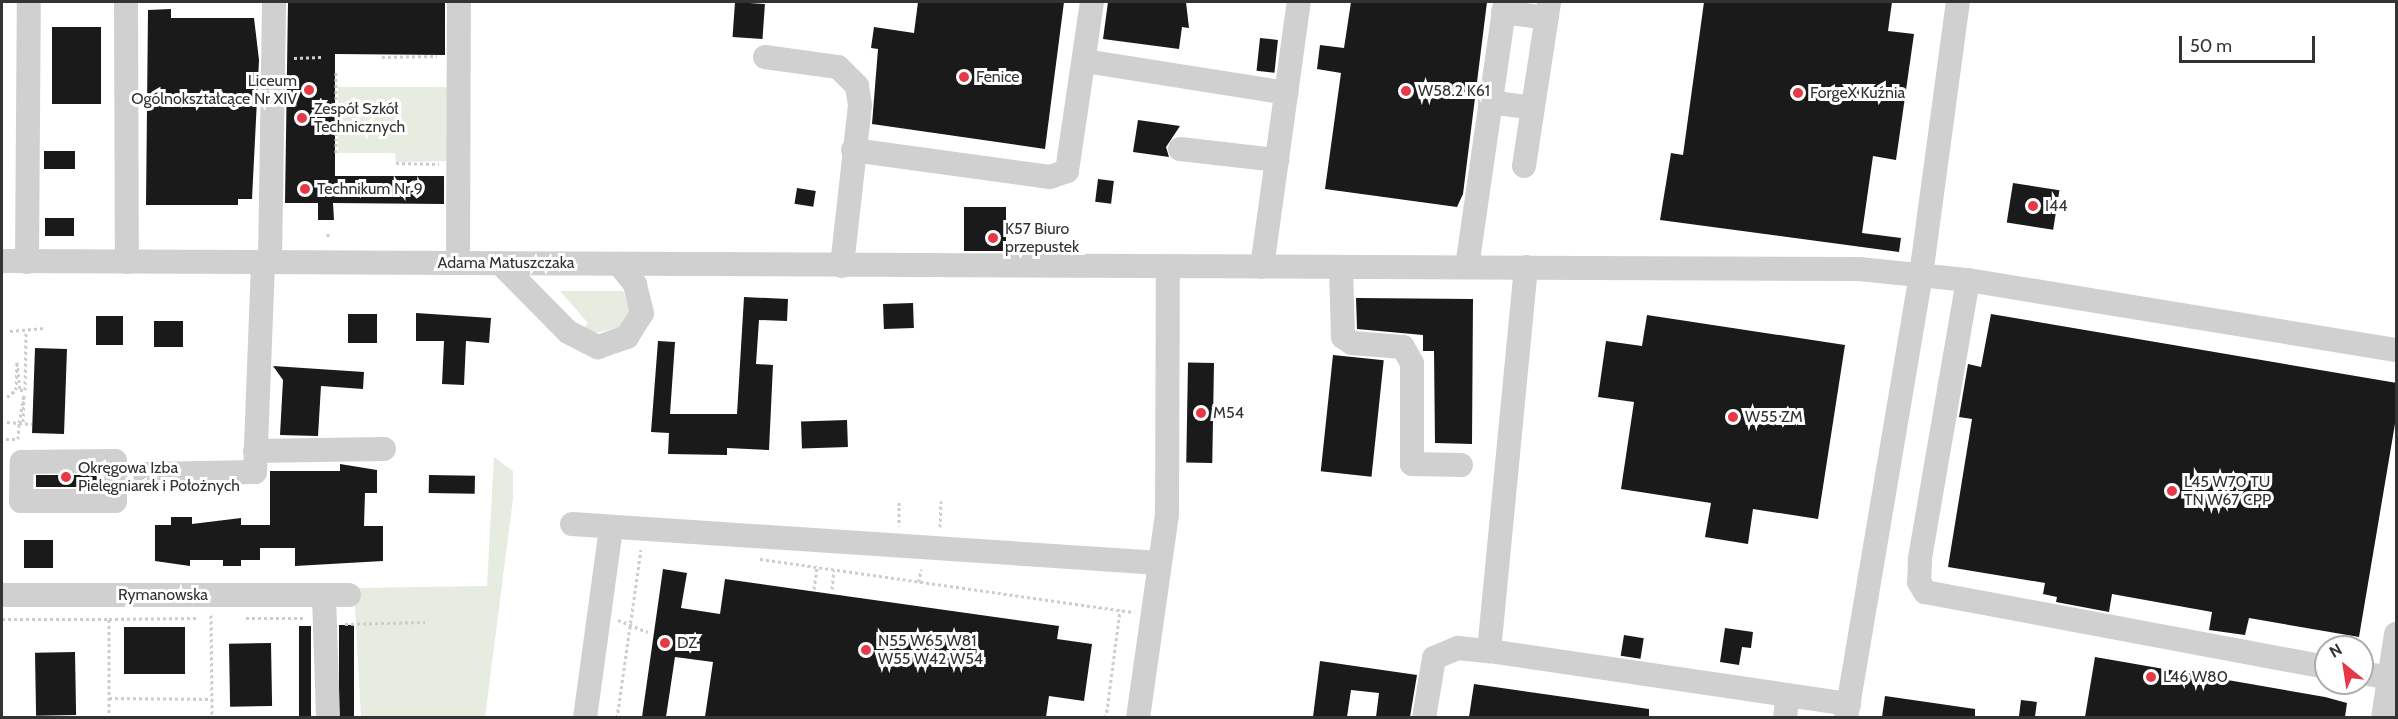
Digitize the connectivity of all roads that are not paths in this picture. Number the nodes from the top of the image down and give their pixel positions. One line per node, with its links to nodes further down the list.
1 (29, 2): 21 (street)
2 (126, 2): 22 (street)
3 (274, 2): 20 (street)
4 (459, 2): 23 (street)
5 (1092, 2): 11 (street)
6 (1299, 2): 12 (street)
7 (1958, 2): 32 (street)
8 (1504, 7): 9 (street); 13 (street)
9 (1548, 10): 14 (street)
10 (765, 57): 16 (street)
11 (1085, 61): 12 (street); 16 (street)
12 (1286, 93): 17 (street)
13 (1490, 102): 14 (street); 29 (street)
14 (1533, 108): 18 (street)
15 (1179, 149): 17 (street)
16 (853, 150): 26 (street)
17 (1277, 160): 27 (street)
18 (1524, 166)
19 (2, 261): 21 (street, Adama Matuszczaka)
20 (266, 261): 22 (street, Adama Matuszczaka); 23 (street, Adama Matuszczaka); 36 (street)
21 (27, 262): 22 (street, Adama Matuszczaka)
22 (127, 262)
23 (458, 263): 24 (street, Adama Matuszczaka)
24 (501, 264): 25 (street, Adama Matuszczaka); 25 (street)
25 (619, 264): 26 (street, Adama Matuszczaka)
26 (842, 266): 31 (street, Adama Matuszczaka)
27 (1262, 267): 28 (street, Adama Matuszczaka); 31 (street, Adama Matuszczaka)
28 (1341, 267): 29 (street, Adama Matuszczaka); 37 (street)
29 (1467, 267): 30 (street, Adama Matuszczaka)
30 (1526, 267): 32 (street, Adama Matuszczaka); 45 (street)
31 (1168, 268): 41 (street)
32 (1921, 275): 33 (street, Adama Matuszczaka); 50 (street)
33 (1968, 280): 34 (street, Adama Matuszczaka); 47 (street)
34 (2397, 350)
35 (384, 449): 36 (street)
36 (255, 451): 38 (street)
37 (1461, 465)
38 (145, 474)
39 (572, 524): 40 (street)
40 (611, 528): 41 (street); 52 (street)
41 (1160, 563): 53 (street)
42 (349, 595): 44 (street, Rymanowska)
43 (2, 596): 44 (street, Rymanowska)
44 (324, 596): 51 (street)
45 (1489, 651): 49 (street); 54 (street)
46 (2394, 656): 48 (street); 55 (street)
47 (2314, 665)
48 (2374, 667)
49 (1786, 706): 50 (street)
50 (1848, 711)
51 (328, 717)
52 (585, 717)
53 (1138, 717)
54 (1424, 717)
55 (2383, 717)

